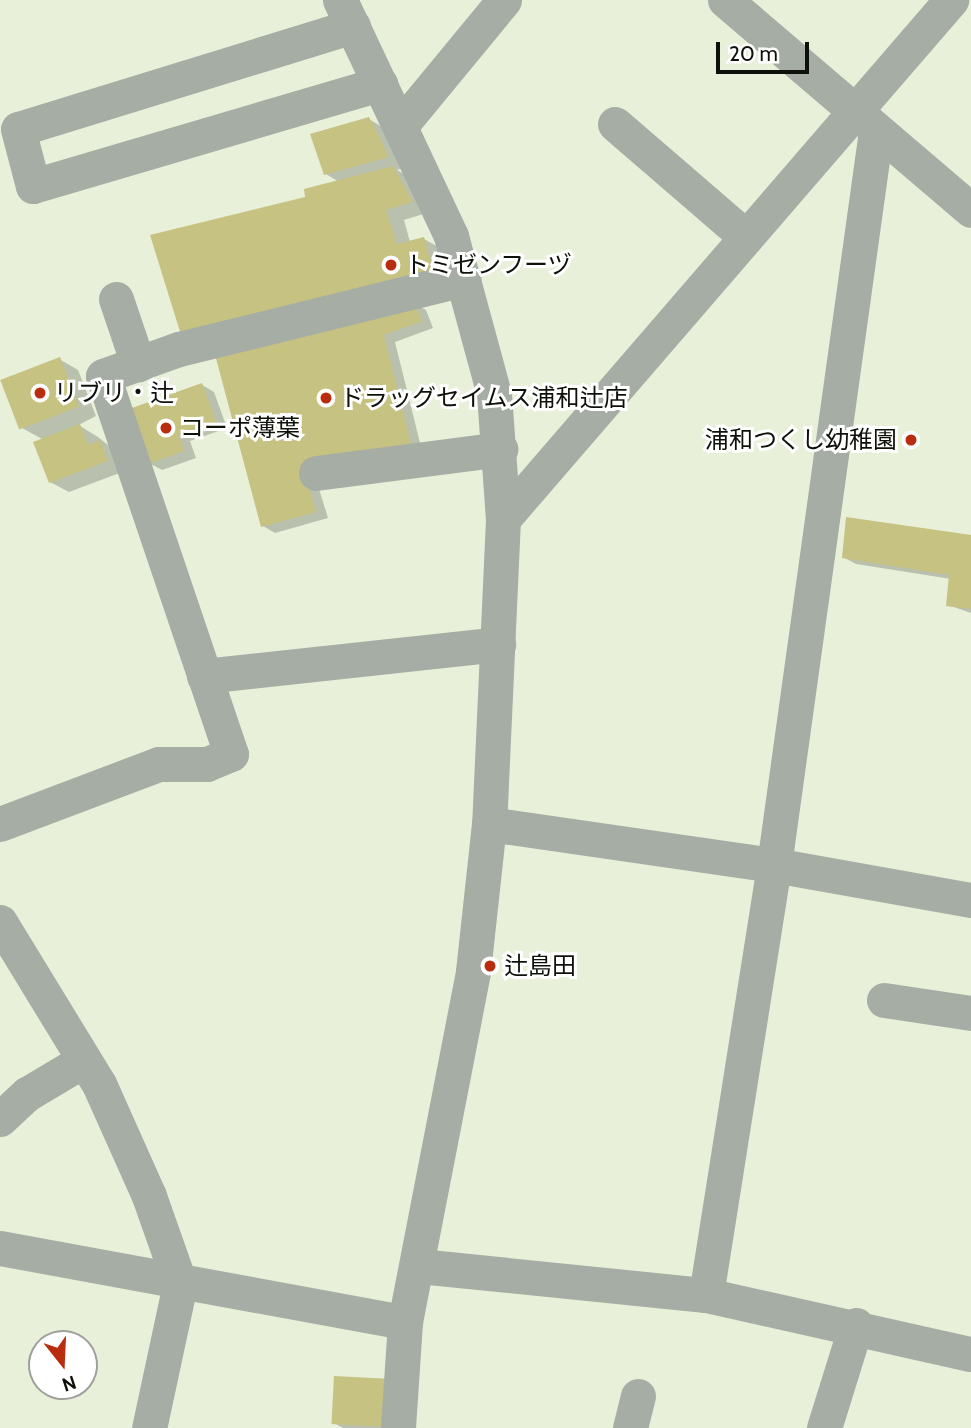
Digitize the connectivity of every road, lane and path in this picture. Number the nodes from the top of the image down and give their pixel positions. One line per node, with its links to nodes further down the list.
1 (504, 0): 8 (street)
2 (725, 0): 6 (street)
3 (951, 0): 6 (street)
4 (346, 13): 5 (street); 5 (street)
5 (380, 84): 8 (street)
6 (865, 121): 9 (street); 10 (street); 21 (street)
7 (615, 124): 10 (street)
8 (401, 125): 11 (street)
9 (971, 210)
10 (746, 237): 16 (street)
11 (464, 279): 13 (street); 14 (street)
12 (116, 299): 13 (street)
13 (138, 363): 18 (street)
14 (500, 449): 15 (street); 16 (street)
15 (316, 473)
16 (503, 519): 17 (street)
17 (498, 644): 18 (street); 20 (street)
18 (204, 676): 19 (street)
19 (0, 824)
20 (489, 824): 21 (street); 29 (street)
21 (774, 865): 22 (street); 31 (street)
22 (971, 900)
23 (0, 922): 26 (street)
24 (884, 1000): 25 (street)
25 (971, 1013)
26 (84, 1060): 27 (street); 30 (street)
27 (0, 1119)
28 (0, 1248): 30 (street)
29 (419, 1266): 31 (street); 32 (street)
30 (180, 1284): 32 (street); 35 (street)
31 (706, 1295): 33 (street)
32 (405, 1322): 36 (street)
33 (856, 1325): 34 (street); 37 (street)
34 (970, 1349)
35 (149, 1428)
36 (398, 1428)
37 (824, 1428)

